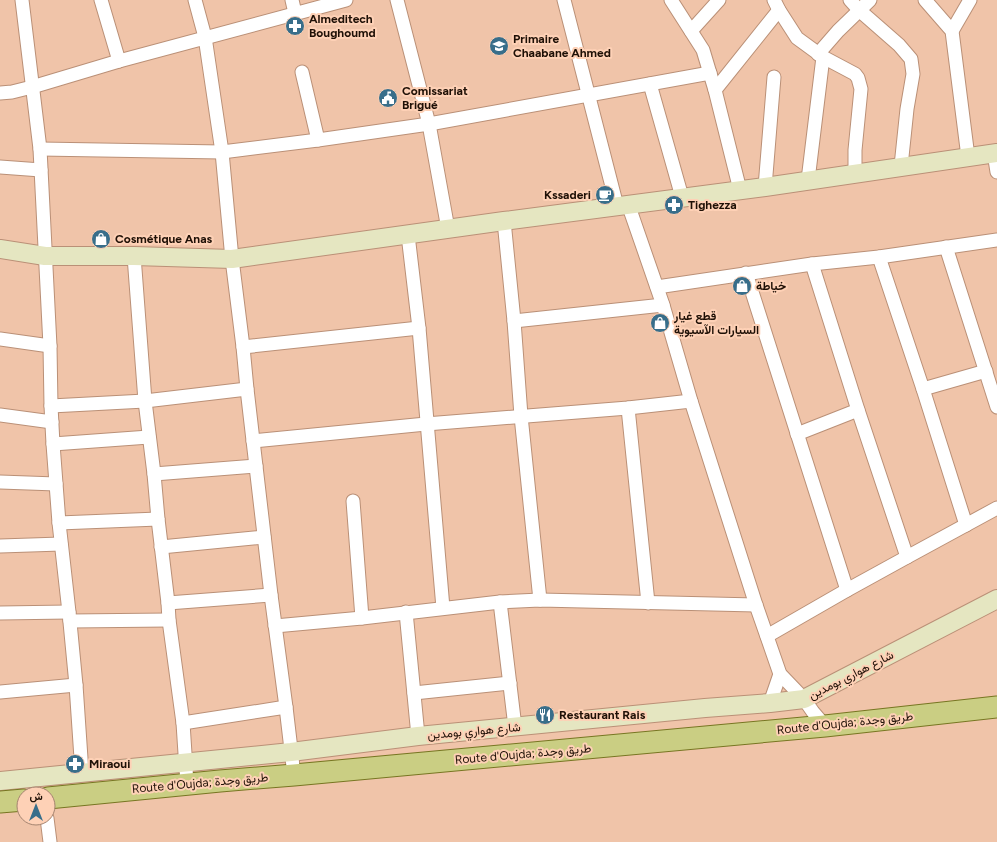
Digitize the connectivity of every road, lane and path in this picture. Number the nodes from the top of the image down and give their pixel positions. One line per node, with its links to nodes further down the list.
1 (22, 0): 26 (street)
2 (101, 0): 21 (street)
3 (195, 0): 19 (street)
4 (292, 0): 16 (street)
5 (346, 0): 16 (street)
6 (397, 0): 30 (street)
7 (564, 0): 29 (street)
8 (671, 0): 17 (street)
9 (719, 0): 17 (street)
10 (850, 0): 15 (street)
11 (870, 0): 15 (street)
12 (925, 0): 18 (street)
13 (970, 0): 18 (street)
14 (776, 5): 20 (street); 27 (street)
15 (859, 10): 20 (street); 36 (street)
16 (295, 13): 19 (street)
17 (691, 31): 23 (street)
18 (952, 31): 35 (street)
19 (205, 37): 21 (street); 33 (street)
20 (820, 56): 40 (street); 41 (street)
21 (118, 61): 26 (street)
22 (302, 72): 31 (street)
23 (710, 73): 25 (street); 27 (street)
24 (774, 77): 42 (street)
25 (650, 84): 29 (street); 44 (street)
26 (32, 87): 28 (street); 32 (street)
27 (715, 90): 43 (street)
28 (0, 93)
29 (589, 95): 30 (street); 45 (street)
30 (429, 124): 31 (street); 47 (street)
31 (318, 140): 33 (street)
32 (40, 149): 33 (street); 38 (street)
33 (222, 152): 55 (street)
34 (996, 153): 35 (street); 39 (street)
35 (968, 157): 36 (street)
36 (901, 166): 40 (street)
37 (0, 167): 38 (street)
38 (40, 170): 52 (street)
39 (997, 172)
40 (855, 174): 41 (street)
41 (808, 180): 42 (street)
42 (765, 187): 43 (street)
43 (740, 190): 44 (street)
44 (682, 197): 45 (street)
45 (623, 205): 46 (street); 58 (street)
46 (504, 220): 47 (street); 60 (street)
47 (448, 229): 48 (street)
48 (408, 235): 55 (street); 61 (street)
49 (997, 240): 50 (street)
50 (946, 247): 54 (street); 65 (street)
51 (0, 249): 52 (street)
52 (45, 256): 53 (street); 63 (street)
53 (134, 256): 55 (street); 68 (street)
54 (879, 256): 56 (street); 67 (street)
55 (232, 259): 64 (street)
56 (812, 264): 57 (street); 73 (street)
57 (746, 273): 58 (street); 78 (street)
58 (657, 288): 59 (street)
59 (663, 305): 60 (street); 69 (street)
60 (514, 321): 75 (street)
61 (419, 328): 64 (street); 77 (street)
62 (0, 339): 63 (street)
63 (50, 346): 70 (street)
64 (243, 347): 66 (street)
65 (986, 371): 67 (street); 71 (street)
66 (247, 389): 68 (street); 80 (street)
67 (923, 389): 90 (street)
68 (145, 401): 70 (street); 79 (street)
69 (691, 401): 72 (street); 103 (street)
70 (51, 406): 76 (street)
71 (997, 407)
72 (628, 408): 75 (street); 102 (street)
73 (858, 410): 78 (street); 95 (street)
74 (0, 415): 76 (street)
75 (521, 416): 77 (street); 99 (street)
76 (52, 422): 81 (street)
77 (426, 424): 80 (street); 104 (street)
78 (797, 434): 96 (street)
79 (149, 436): 81 (street); 83 (street)
80 (253, 441): 82 (street)
81 (53, 444): 85 (street)
82 (256, 466): 83 (street); 91 (street)
83 (154, 474): 88 (street)
84 (0, 482): 85 (street)
85 (56, 484): 89 (street)
86 (353, 501): 108 (street)
87 (997, 508): 90 (street)
88 (158, 519): 89 (street); 94 (street)
89 (59, 523): 92 (street)
90 (966, 525): 95 (street)
91 (264, 537): 94 (street); 97 (street)
92 (61, 544): 93 (street); 107 (street)
93 (0, 546)
94 (161, 547): 101 (street)
95 (907, 557): 96 (street)
96 (846, 590): 111 (street)
97 (271, 595): 101 (street); 110 (street)
98 (997, 599): 117 (street, شارع هواري بومدين)
99 (540, 600): 100 (street); 102 (street)
100 (500, 602): 104 (street); 113 (street)
101 (168, 603): 109 (street)
102 (648, 603): 103 (street)
103 (756, 605): 111 (street)
104 (443, 608): 105 (street)
105 (406, 612): 108 (street); 116 (street)
106 (0, 613): 107 (street)
107 (69, 617): 109 (street); 114 (street)
108 (362, 618): 110 (street)
109 (169, 620): 121 (street)
110 (275, 626): 119 (street)
111 (767, 636): 112 (street)
112 (780, 674): 117 (street); 118 (street)
113 (510, 683): 116 (street); 123 (street)
114 (76, 685): 115 (street); 127 (street)
115 (0, 692)
116 (414, 693): 124 (street)
117 (804, 699): 118 (street, شارع هواري بومدين); 122 (street)
118 (770, 703): 123 (street, شارع هواري بومدين)
119 (286, 706): 121 (street); 125 (street)
120 (997, 708): 122 (main road, Route d'Oujda; طريق وجدة)
121 (183, 723): 126 (street)
122 (825, 726): 128 (main road, Route d'Oujda; طريق وجدة)
123 (515, 727): 124 (street, شارع هواري بومدين)
124 (418, 736): 125 (street, شارع هواري بومدين)
125 (291, 752): 126 (street, شارع هواري بومدين); 128 (street)
126 (186, 762): 127 (street, شارع هواري بومدين); 130 (street)
127 (82, 773): 129 (street, شارع هواري بومدين)
128 (294, 775): 130 (main road, Route d'Oujda; طريق وجدة)
129 (0, 781)
130 (187, 784): 131 (main road, Route d'Oujda; طريق وجدة)
131 (56, 797)
132 (16, 801): 133 (main road)
133 (0, 802)
134 (48, 826): 135 (street)
135 (50, 842)

